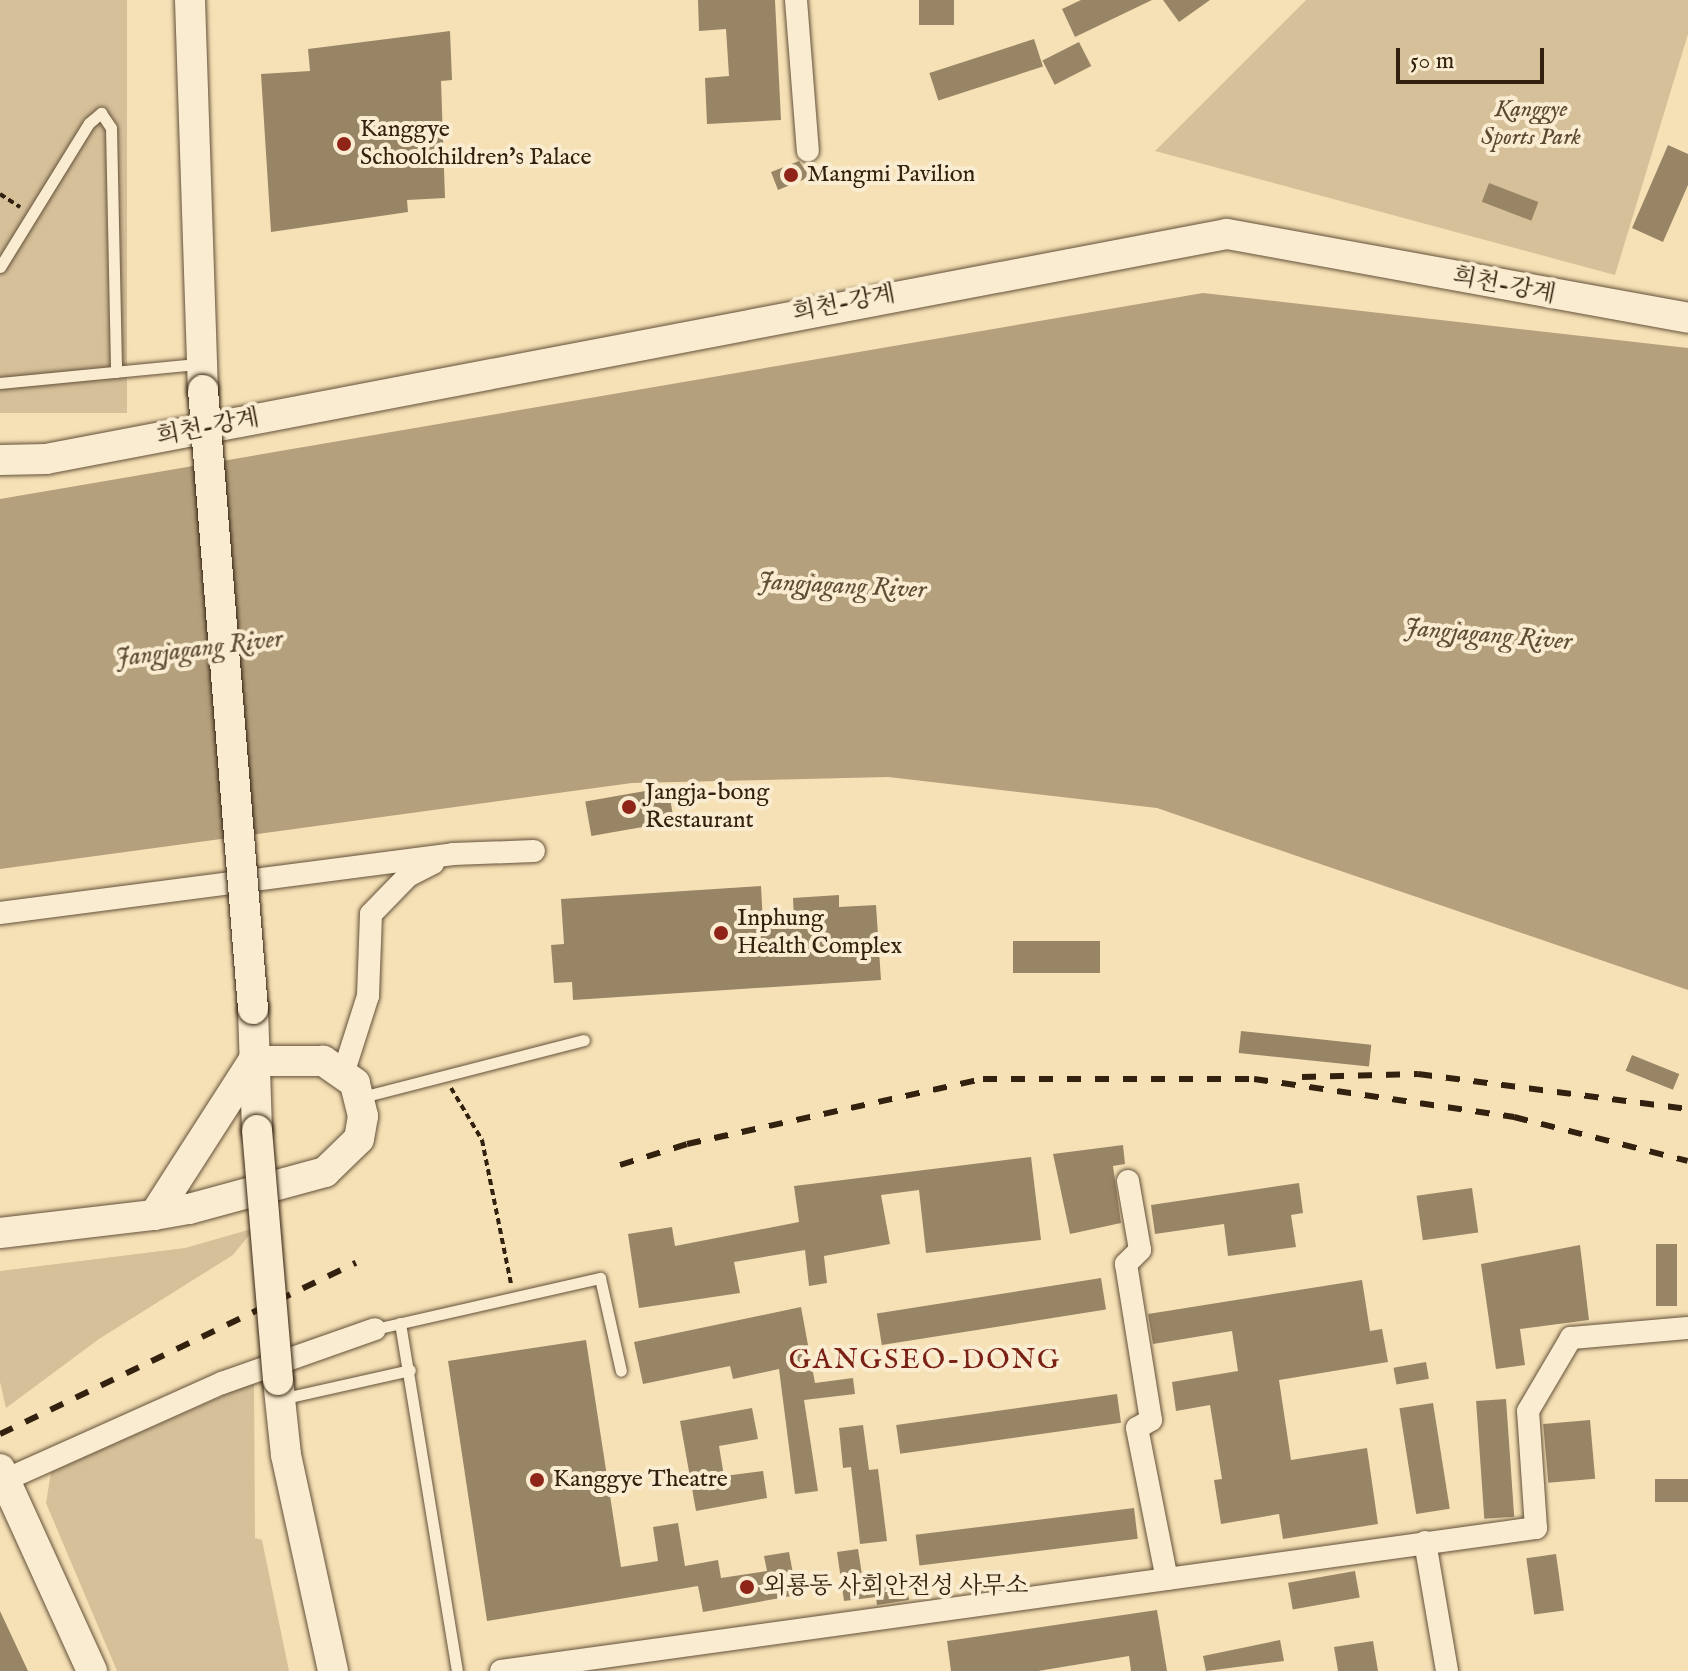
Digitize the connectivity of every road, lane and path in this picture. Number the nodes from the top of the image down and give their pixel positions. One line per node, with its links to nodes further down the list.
1 (190, 0): 9 (main road)
2 (796, 0): 3 (street)
3 (808, 151)
4 (0, 194): 5 (path)
5 (32, 215): 6 (lane); 8 (lane)
6 (0, 267)
7 (1688, 318): 11 (main road, 희천-강계)
8 (116, 372): 9 (lane); 10 (lane)
9 (203, 376): 16 (main road, bridge)
10 (0, 383)
11 (0, 460)
12 (534, 851): 13 (street)
13 (453, 854): 14 (street); 17 (street)
14 (0, 913)
15 (584, 1040): 18 (lane)
16 (253, 1061): 17 (main road); 21 (main road); 29 (main road, bridge)
17 (344, 1071): 19 (main road)
18 (443, 1076): 19 (lane); 23 (path)
19 (362, 1097): 21 (main road)
20 (1128, 1181): 32 (street)
21 (154, 1215): 22 (main road)
22 (0, 1233)
23 (514, 1298): 24 (lane); 28 (lane)
24 (400, 1323): 26 (lane); 27 (lane)
25 (1688, 1328): 31 (street)
26 (375, 1329): 30 (street)
27 (410, 1370): 29 (lane); 35 (lane)
28 (621, 1371)
29 (279, 1390): 34 (main road)
30 (2, 1475): 33 (main road)
31 (1425, 1542): 32 (street); 37 (street)
32 (1167, 1579): 36 (street)
33 (92, 1671)
34 (333, 1671)
35 (457, 1671)
36 (501, 1671)
37 (1447, 1671)

